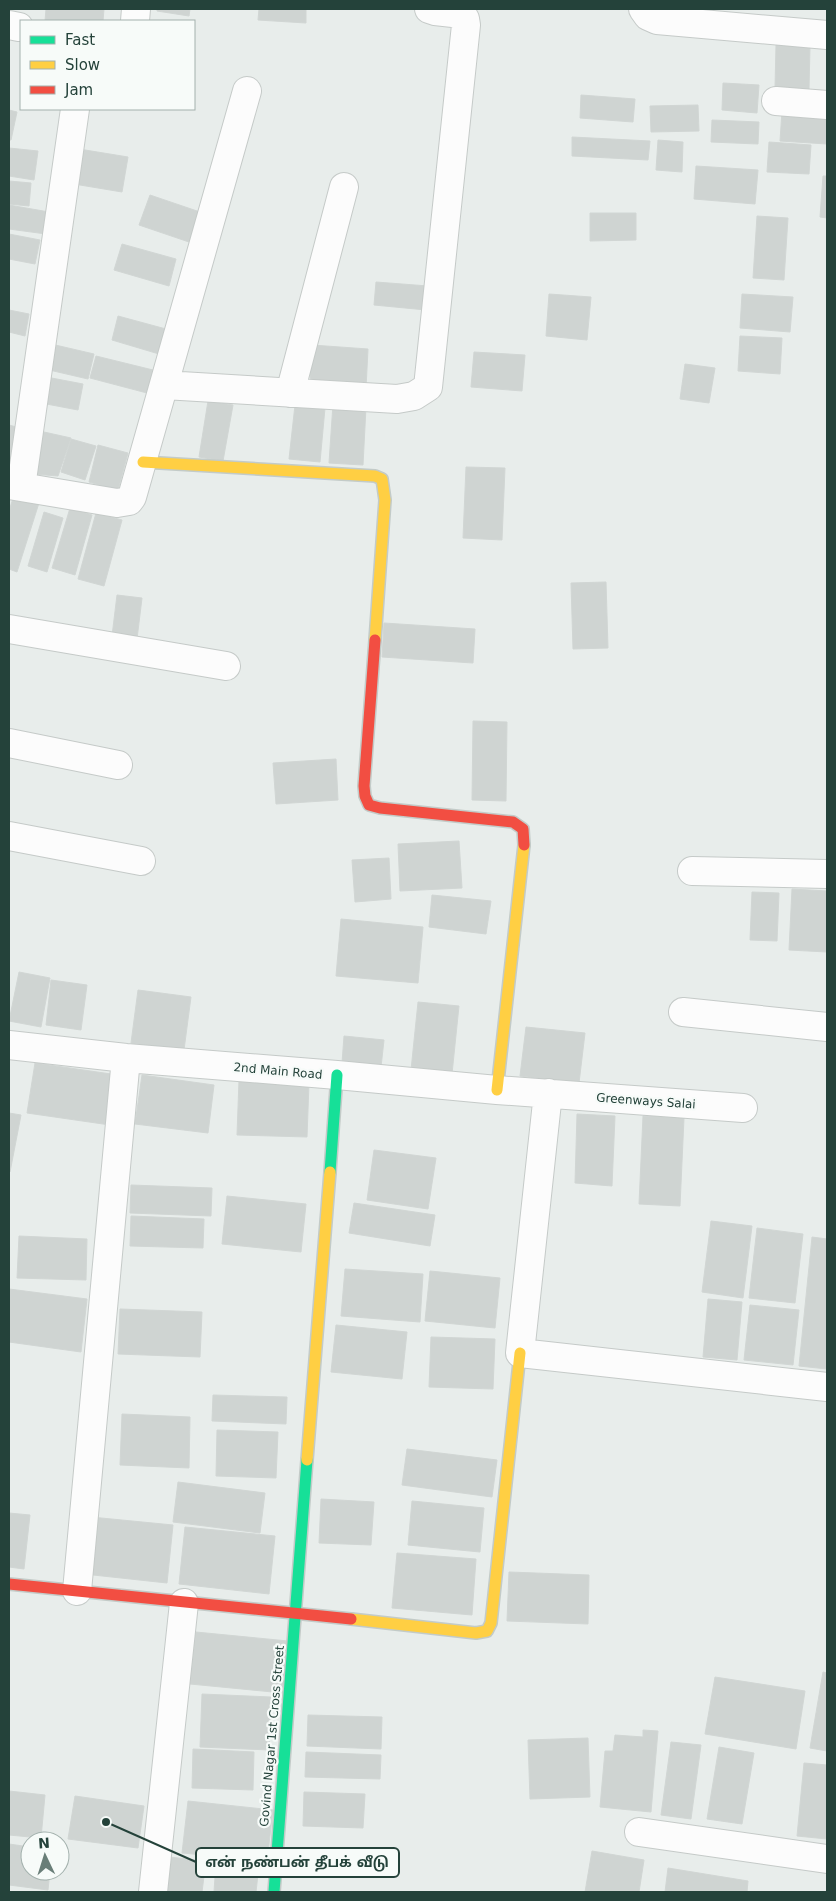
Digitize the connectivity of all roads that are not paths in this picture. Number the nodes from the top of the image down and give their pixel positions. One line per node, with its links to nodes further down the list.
1 (429, 9): 10 (street)
2 (643, 9): 3 (street)
3 (827, 35)
4 (247, 91): 9 (street)
5 (776, 101): 6 (street)
6 (827, 105)
7 (75, 110): 12 (street)
8 (344, 187): 10 (street)
9 (164, 385): 10 (street); 11 (street)
10 (290, 393)
11 (143, 462): 12 (street); 26 (street)
12 (15, 486)
13 (9, 629): 14 (street)
14 (226, 666)
15 (9, 743): 16 (street)
16 (118, 765)
17 (9, 836): 18 (street)
18 (141, 861)
19 (692, 871): 20 (street)
20 (827, 874)
21 (682, 1012): 22 (street)
22 (827, 1027)
23 (9, 1046): 24 (street, 2nd Main Road)
24 (126, 1058): 25 (street, 2nd Main Road); 32 (street)
25 (337, 1075): 26 (street, 2nd Main Road); 34 (street, Govind Nagar 1st Cross Street)
26 (497, 1090): 27 (street, 2nd Main Road)
27 (548, 1094): 28 (street, Greenways Salai); 29 (street)
28 (743, 1108)
29 (520, 1353): 30 (street); 34 (street)
30 (827, 1387)
31 (9, 1584): 32 (street)
32 (77, 1590): 33 (street)
33 (184, 1603): 34 (street); 37 (street)
34 (296, 1612): 38 (street, Govind Nagar 1st Cross Street)
35 (639, 1832): 36 (street)
36 (827, 1859)
37 (153, 1892)
38 (274, 1892)

